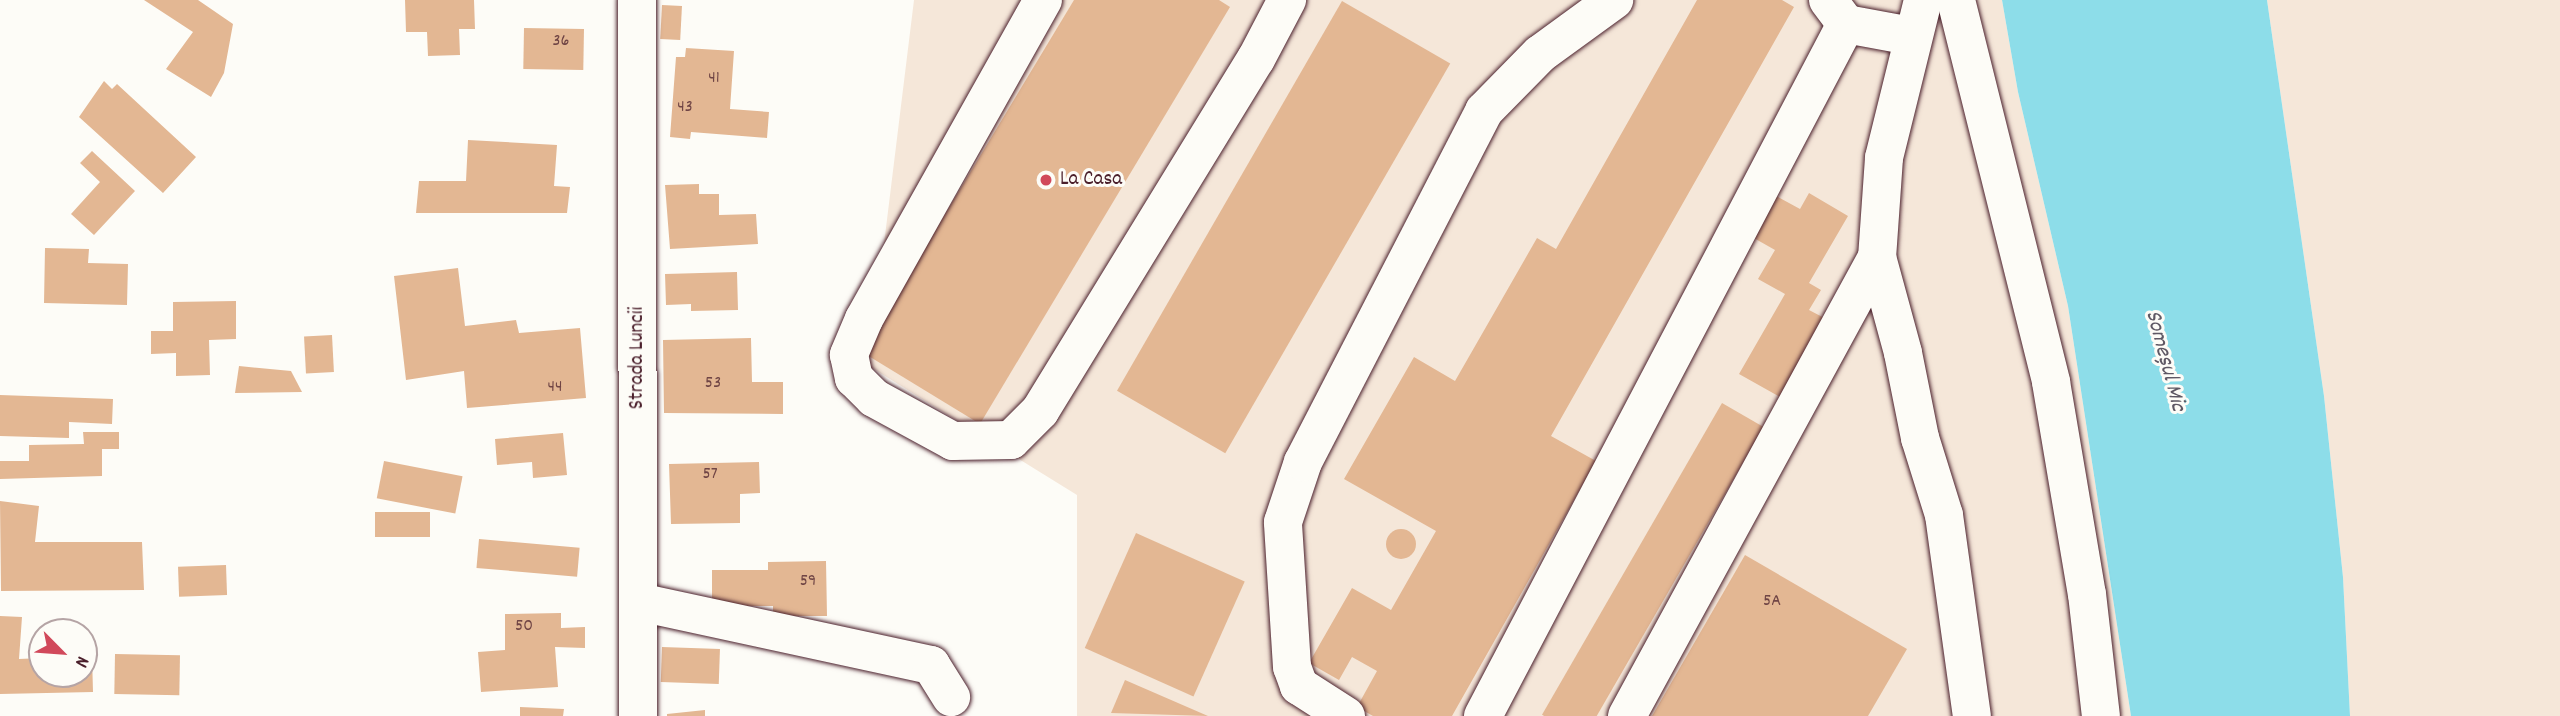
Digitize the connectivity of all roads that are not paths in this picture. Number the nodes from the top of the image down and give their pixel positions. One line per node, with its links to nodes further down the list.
1 (637, 0): 10 (street, Strada Luncii)
2 (1043, 0): 3 (street)
3 (1287, 0)
4 (1614, 0): 13 (street)
5 (1923, 0): 8 (street)
6 (1956, 0): 17 (street)
7 (1837, 12): 8 (street); 14 (street)
8 (1911, 36): 9 (street)
9 (1877, 257): 15 (street); 16 (street)
10 (639, 602): 11 (street); 12 (street, Strada Luncii)
11 (951, 697)
12 (638, 716)
13 (1346, 716)
14 (1483, 716)
15 (1627, 716)
16 (1972, 716)
17 (2101, 716)

